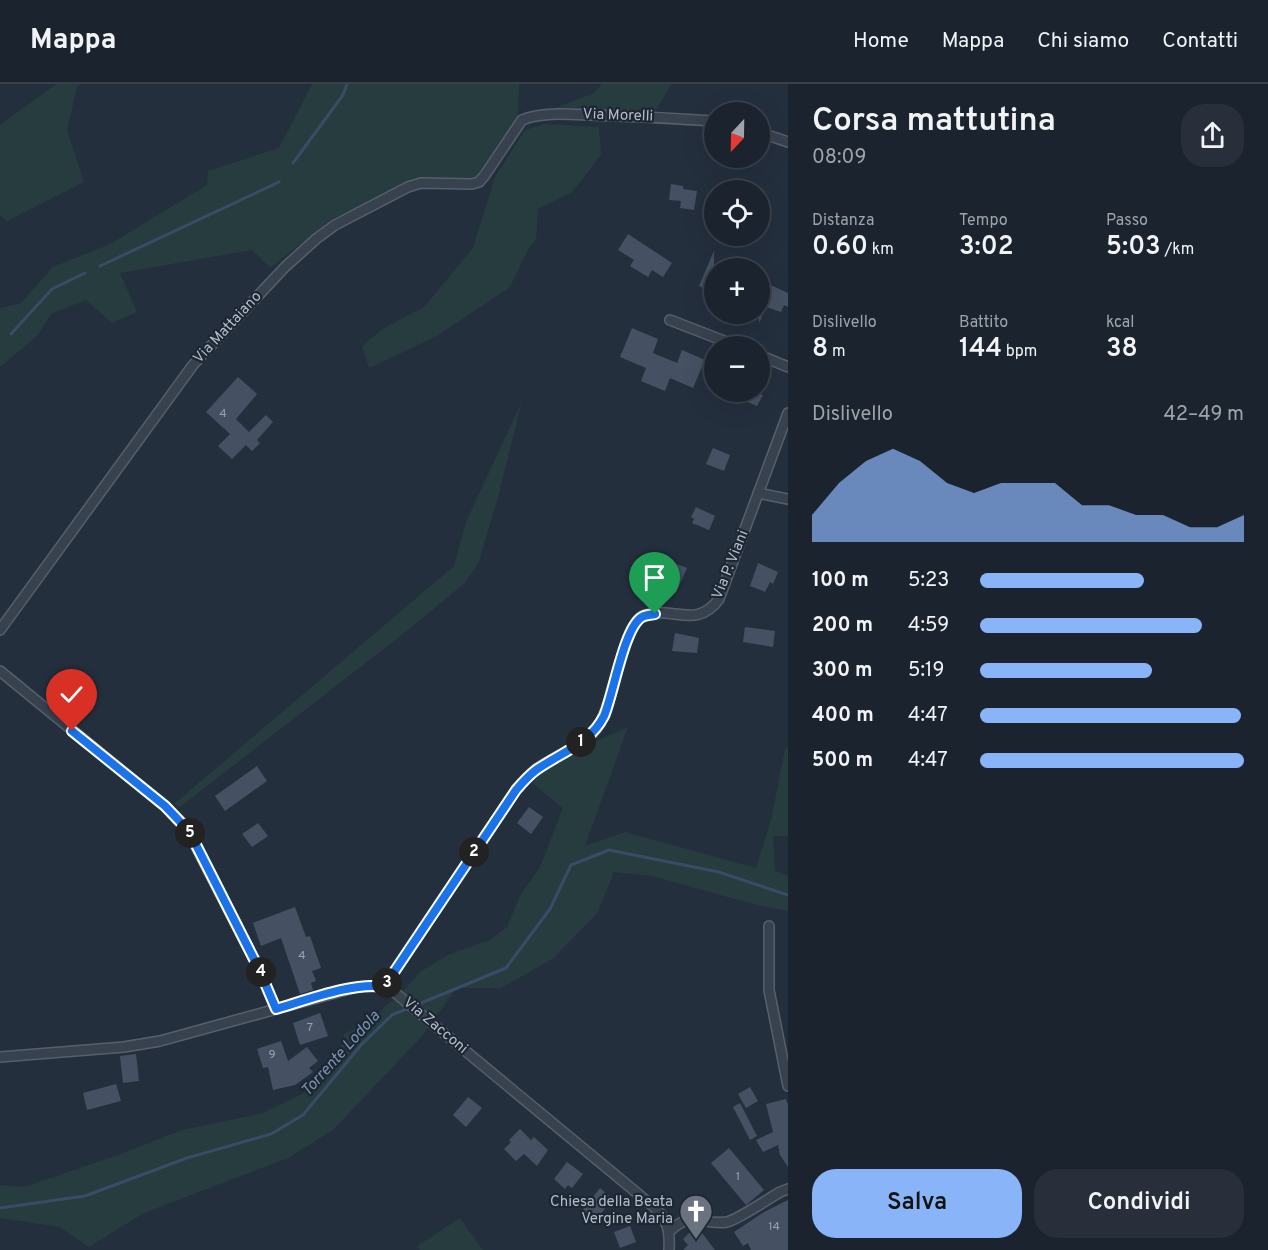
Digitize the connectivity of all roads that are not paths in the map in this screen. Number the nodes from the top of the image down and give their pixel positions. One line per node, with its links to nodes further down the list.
1 (522, 120): 2 (street, Via Morelli); 12 (street, Via Mattaiano)
2 (704, 121)
3 (770, 136): 4 (street)
4 (788, 142)
5 (670, 320): 6 (street)
6 (711, 336)
7 (770, 360): 8 (street)
8 (788, 367)
9 (788, 414): 10 (street, Via P. Viani)
10 (758, 493): 11 (street); 15 (street, Via P. Viani)
11 (788, 499)
12 (0, 630)
13 (0, 671): 16 (street)
14 (769, 926): 18 (street)
15 (388, 989): 16 (street); 20 (street, Via Zacconi)
16 (276, 1009): 17 (street)
17 (0, 1057)
18 (788, 1086)
19 (788, 1189): 20 (street)
20 (670, 1231): 21 (street)
21 (669, 1250)

